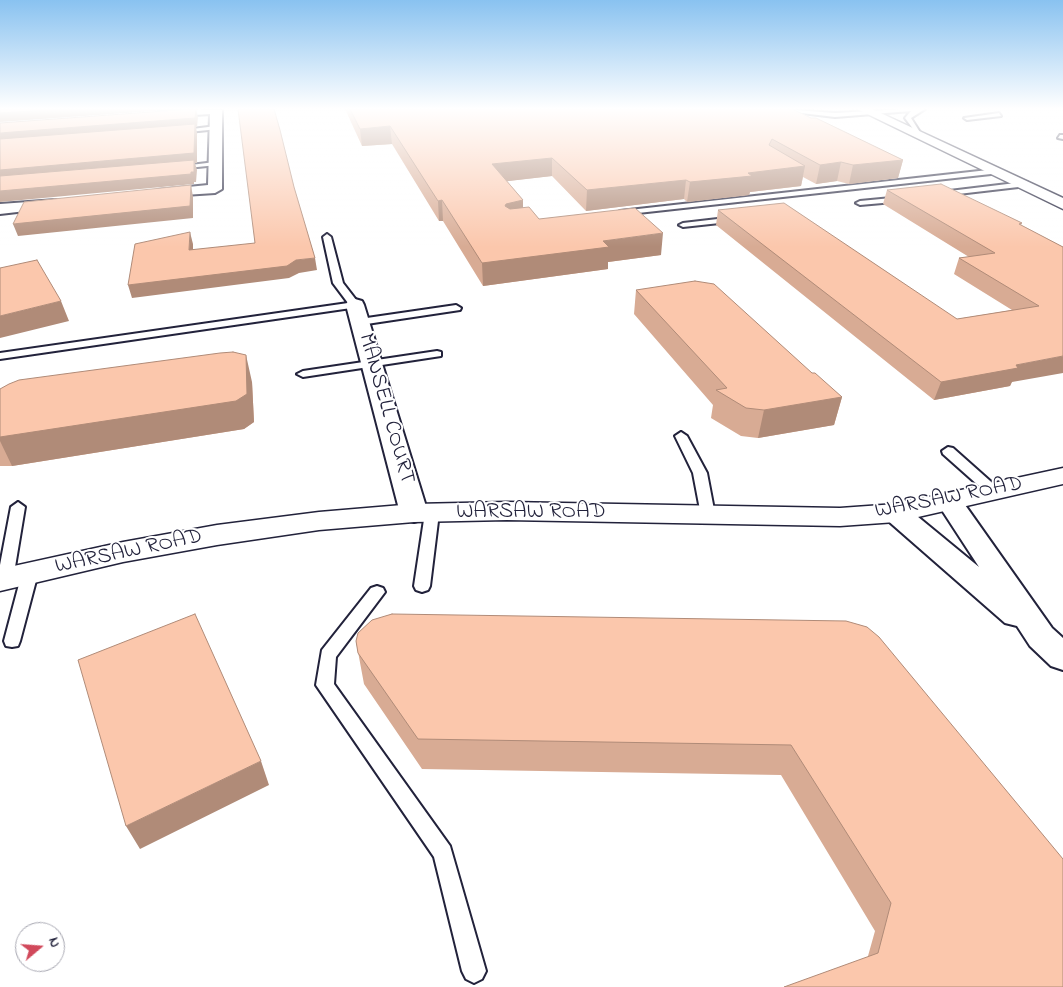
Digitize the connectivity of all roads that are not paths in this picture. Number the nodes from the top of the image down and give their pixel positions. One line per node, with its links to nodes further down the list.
1 (215, 155): 3 (street)
2 (962, 155): 5 (street)
3 (215, 164): 4 (lane); 9 (street)
4 (166, 168)
5 (997, 171): 6 (street); 8 (lane)
6 (1024, 184): 10 (lane); 13 (street)
7 (810, 185): 8 (lane)
8 (818, 190): 16 (lane)
9 (146, 195)
10 (936, 195)
11 (908, 198): 15 (lane)
12 (68, 203): 14 (street)
13 (1063, 204)
14 (0, 210)
15 (875, 212)
16 (615, 214)
17 (740, 218): 18 (lane)
18 (683, 225)
19 (327, 237): 21 (lane)
20 (456, 308): 21 (lane)
21 (357, 314): 23 (lane); 24 (street, MANSELL COURT)
22 (436, 354): 24 (lane)
23 (0, 356)
24 (372, 364): 25 (lane); 32 (street, MANSELL COURT)
25 (303, 374)
26 (681, 436): 34 (lane)
27 (948, 451): 29 (lane)
28 (1063, 476): 29 (street, WARSAW ROAD)
29 (993, 491): 30 (street, WARSAW ROAD)
30 (949, 500): 33 (street, WARSAW ROAD); 39 (street)
31 (18, 507): 35 (lane)
32 (423, 513): 34 (street, WARSAW ROAD); 35 (street, WARSAW ROAD); 36 (lane)
33 (896, 513): 34 (street, WARSAW ROAD); 39 (street)
34 (708, 515)
35 (12, 577): 38 (lane)
36 (422, 586)
37 (377, 592): 40 (lane)
38 (12, 641)
39 (1052, 647)
40 (474, 971)

